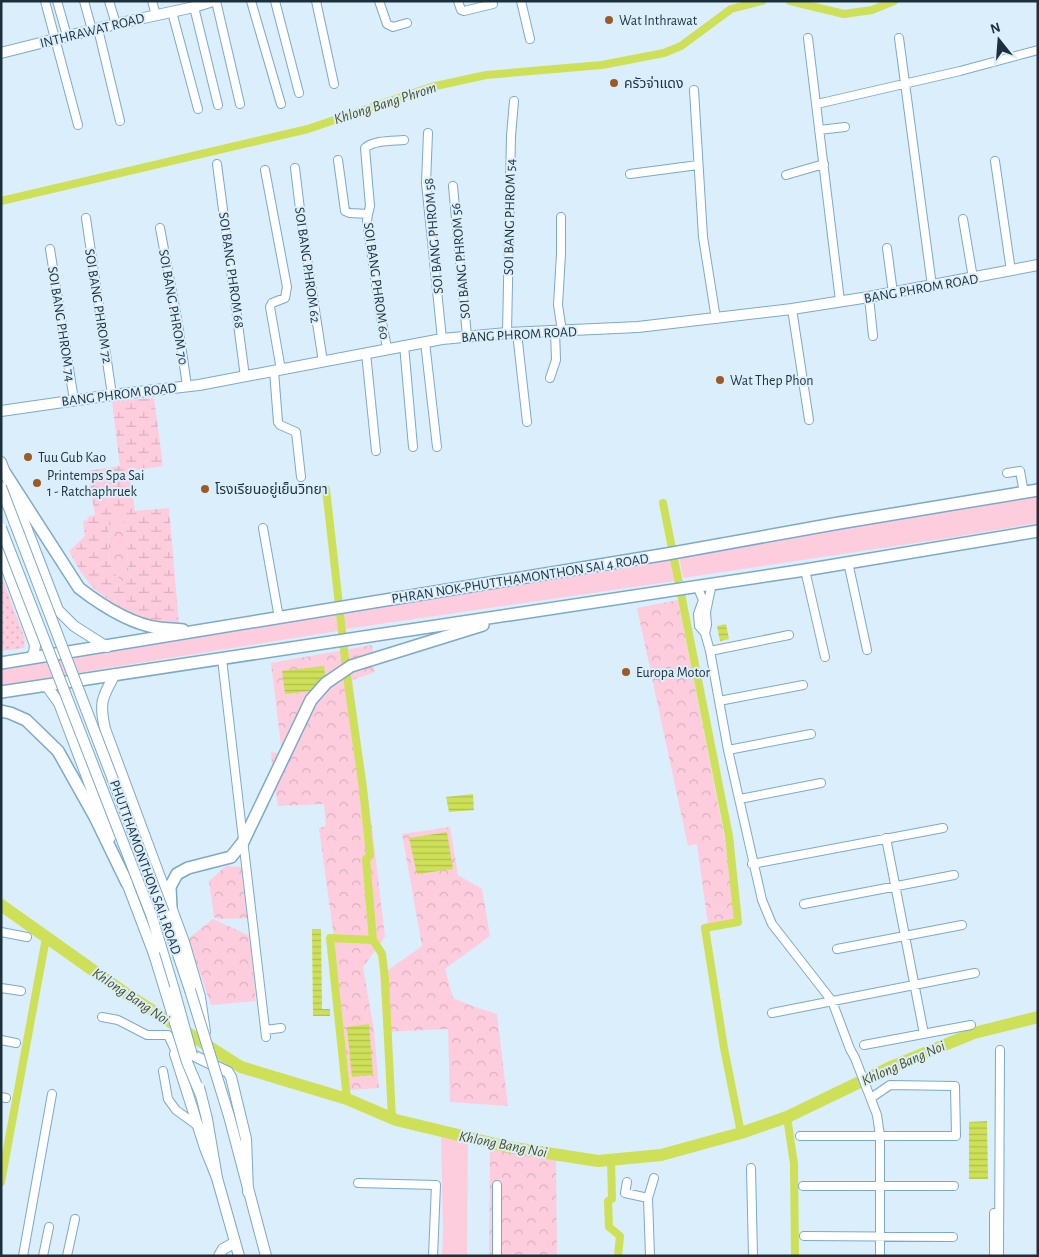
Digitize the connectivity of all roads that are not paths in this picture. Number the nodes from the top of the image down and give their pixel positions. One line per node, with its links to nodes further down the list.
1 (45, 1): 23 (street)
2 (57, 1): 20 (street)
3 (84, 1): 19 (street)
4 (109, 1): 18 (street)
5 (152, 1): 16 (street)
6 (251, 1): 33 (street)
7 (275, 1): 30 (street)
8 (316, 1): 28 (street)
9 (379, 1): 17 (street)
10 (458, 1): 13 (street)
11 (521, 1): 24 (street)
12 (210, 2): 14 (main road, INTHRAWAT ROAD); 32 (street)
13 (493, 4)
14 (194, 7): 15 (main road, INTHRAWAT ROAD); 35 (street)
15 (172, 12): 16 (main road, INTHRAWAT ROAD); 36 (street)
16 (156, 15): 18 (main road, INTHRAWAT ROAD)
17 (407, 23)
18 (116, 24): 19 (main road, INTHRAWAT ROAD)
19 (95, 30): 20 (main road, INTHRAWAT ROAD); 37 (street)
20 (67, 36): 23 (main road, INTHRAWAT ROAD)
21 (808, 38): 34 (street)
22 (899, 38): 27 (street)
23 (56, 39): 25 (main road, INTHRAWAT ROAD); 38 (street)
24 (530, 39)
25 (2, 50)
26 (1038, 50): 27 (street)
27 (904, 83): 34 (street); 63 (street)
28 (334, 84)
29 (694, 90): 47 (street)
30 (299, 93)
31 (514, 101): 71 (street, SOI BANG PHROM 54)
32 (240, 104)
33 (281, 104)
34 (817, 104): 40 (street)
35 (218, 105)
36 (198, 109)
37 (120, 121)
38 (78, 124)
39 (845, 126): 40 (street)
40 (819, 130): 46 (street)
41 (428, 133): 74 (street, SOI BANG PHROM 58)
42 (404, 140): 53 (street, SOI BANG PHROM 60)
43 (338, 160): 53 (street, SOI BANG PHROM 60)
44 (995, 161): 61 (street)
45 (217, 164): 81 (street, SOI BANG PHROM 68)
46 (824, 164): 51 (street); 66 (street)
47 (698, 165): 50 (street); 69 (street)
48 (295, 168): 79 (street, SOI BANG PHROM 62)
49 (265, 170): 80 (street)
50 (630, 174)
51 (786, 175)
52 (453, 186): 72 (street, SOI BANG PHROM 56)
53 (368, 214): 77 (street, SOI BANG PHROM 60)
54 (561, 217): 70 (street)
55 (86, 218): 84 (street, SOI BANG PHROM 72)
56 (963, 219): 62 (street)
57 (160, 228): 83 (street, SOI BANG PHROM 70)
58 (887, 248): 64 (street)
59 (50, 249): 85 (street, SOI BANG PHROM 74)
60 (1038, 266): 61 (main road, BANG PHROM ROAD)
61 (1011, 271): 62 (main road, BANG PHROM ROAD)
62 (972, 278): 63 (main road, BANG PHROM ROAD)
63 (932, 286): 64 (main road, BANG PHROM ROAD)
64 (893, 293): 65 (main road, BANG PHROM ROAD)
65 (869, 297): 66 (main road, BANG PHROM ROAD); 73 (street)
66 (840, 302): 67 (main road, BANG PHROM ROAD)
67 (792, 310): 69 (main road, BANG PHROM ROAD); 87 (street)
68 (275, 311): 80 (street)
69 (716, 319): 70 (main road, BANG PHROM ROAD)
70 (558, 331): 71 (main road, BANG PHROM ROAD); 82 (street)
71 (512, 333): 72 (main road, BANG PHROM ROAD); 88 (street, SOI BANG PHROM 54)
72 (467, 336): 74 (main road, BANG PHROM ROAD)
73 (873, 336)
74 (442, 339): 75 (main road, BANG PHROM ROAD)
75 (425, 342): 76 (main road, BANG PHROM ROAD); 90 (street)
76 (404, 345): 77 (main road, BANG PHROM ROAD); 89 (street)
77 (387, 348): 78 (main road, BANG PHROM ROAD)
78 (366, 353): 79 (main road, BANG PHROM ROAD); 91 (street)
79 (323, 362): 80 (main road, BANG PHROM ROAD)
80 (280, 370): 81 (main road, BANG PHROM ROAD); 94 (street)
81 (246, 376): 83 (main road, BANG PHROM ROAD)
82 (550, 378)
83 (187, 386): 84 (main road, BANG PHROM ROAD)
84 (112, 394): 85 (main road, BANG PHROM ROAD)
85 (74, 400): 86 (main road, BANG PHROM ROAD)
86 (1, 410)
87 (809, 420)
88 (527, 422)
89 (413, 447)
90 (437, 447)
91 (376, 451)
92 (3, 467): 103 (main road); 110 (main road)
93 (1007, 473): 97 (street)
94 (301, 478)
95 (1, 487): 140 (main road, PHUTTHAMONTHON SAI 1 ROAD, bridge)
96 (1038, 490): 97 (main road, PHRAN NOK-PHUTTHAMONTHON SAI 4 ROAD)
97 (1024, 492): 109 (main road, PHRAN NOK-PHUTTHAMONTHON SAI 4 ROAD)
98 (1, 528): 163 (main road, PHUTTHAMONTHON SAI 1 ROAD, bridge)
99 (263, 528): 109 (street)
100 (1038, 530): 102 (main road)
101 (1, 553): 105 (main road)
102 (848, 562): 104 (main road); 114 (street)
103 (42, 565): 105 (main road); 113 (main road)
104 (805, 570): 106 (main road); 116 (street)
105 (8, 572): 117 (main road)
106 (712, 583): 107 (main road); 111 (street)
107 (698, 586): 108 (main road); 111 (street)
108 (519, 613): 118 (main road); 134 (main road)
109 (279, 618): 110 (main road, PHRAN NOK-PHUTTHAMONTHON SAI 4 ROAD)
110 (199, 631): 113 (main road, PHRAN NOK-PHUTTHAMONTHON SAI 4 ROAD)
111 (705, 633): 115 (street)
112 (789, 635): 115 (street)
113 (107, 647): 117 (main road, PHRAN NOK-PHUTTHAMONTHON SAI 4 ROAD)
114 (867, 650)
115 (710, 651): 124 (street)
116 (826, 657)
117 (30, 658): 119 (main road, PHRAN NOK-PHUTTHAMONTHON SAI 4 ROAD)
118 (222, 659): 120 (main road); 134 (street)
119 (1, 663)
120 (115, 674): 121 (main road); 128 (main road)
121 (46, 685): 123 (main road); 129 (main road)
122 (803, 685): 124 (street)
123 (1, 692)
124 (720, 700): 127 (street)
125 (1, 711): 137 (main road)
126 (811, 734): 127 (street)
127 (728, 750): 131 (street)
128 (116, 760): 129 (main road); 140 (main road)
129 (83, 766): 137 (main road)
130 (821, 783): 131 (street)
131 (740, 799): 135 (street)
132 (943, 828): 133 (street)
133 (886, 838): 135 (street); 138 (street)
134 (243, 842): 140 (main road); 154 (street)
135 (752, 864): 150 (street)
136 (954, 875): 138 (street)
137 (127, 883): 163 (main road, bridge)
138 (895, 886): 139 (street); 143 (street)
139 (804, 904)
140 (168, 910): 156 (main road, PHUTTHAMONTHON SAI 1 ROAD, bridge); 156 (main road, bridge)
141 (962, 925): 143 (street)
142 (1, 932): 144 (street)
143 (905, 936): 145 (street); 147 (street)
144 (28, 937)
145 (837, 949)
146 (975, 973): 147 (street)
147 (914, 985): 150 (street); 155 (street)
148 (1, 988): 149 (street)
149 (20, 992)
150 (832, 1001): 151 (street); 165 (street)
151 (772, 1012)
152 (102, 1018): 161 (street)
153 (971, 1025): 155 (street)
154 (281, 1028)
155 (924, 1034): 159 (street)
156 (206, 1039): 178 (main road, PHUTTHAMONTHON SAI 1 ROAD, bridge)
157 (1, 1040): 158 (street)
158 (16, 1043)
159 (864, 1045)
160 (1000, 1050): 199 (street)
161 (176, 1052): 166 (main road); 178 (main road)
162 (164, 1071): 166 (street)
163 (200, 1093): 170 (main road, PHUTTHAMONTHON SAI 1 ROAD, bridge)
164 (52, 1094): 187 (street)
165 (870, 1098): 168 (street); 168 (street)
166 (198, 1126): 170 (main road)
167 (800, 1136): 168 (street)
168 (880, 1136): 177 (street)
169 (751, 1168): 196 (street)
170 (217, 1178): 186 (main road, PHUTTHAMONTHON SAI 1 ROAD)
171 (654, 1178): 179 (street)
172 (627, 1182): 179 (street)
173 (358, 1183): 193 (street)
174 (497, 1185): 194 (street)
175 (803, 1186): 177 (street)
176 (954, 1186): 177 (street)
177 (880, 1187): 184 (street)
178 (248, 1192): 192 (main road, PHUTTHAMONTHON SAI 1 ROAD)
179 (648, 1198): 195 (street)
180 (994, 1213): 198 (street)
181 (75, 1219): 189 (street)
182 (49, 1227): 188 (street)
183 (804, 1236): 184 (street)
184 (880, 1236): 185 (street); 197 (street)
185 (953, 1237)
186 (234, 1243): 190 (main road); 191 (main road, PHUTTHAMONTHON SAI 1 ROAD)
187 (23, 1256)
188 (43, 1256)
189 (66, 1256)
190 (219, 1256)
191 (239, 1256)
192 (266, 1256)
193 (433, 1256)
194 (497, 1256)
195 (650, 1256)
196 (753, 1256)
197 (880, 1256)
198 (994, 1256)
199 (999, 1256)

